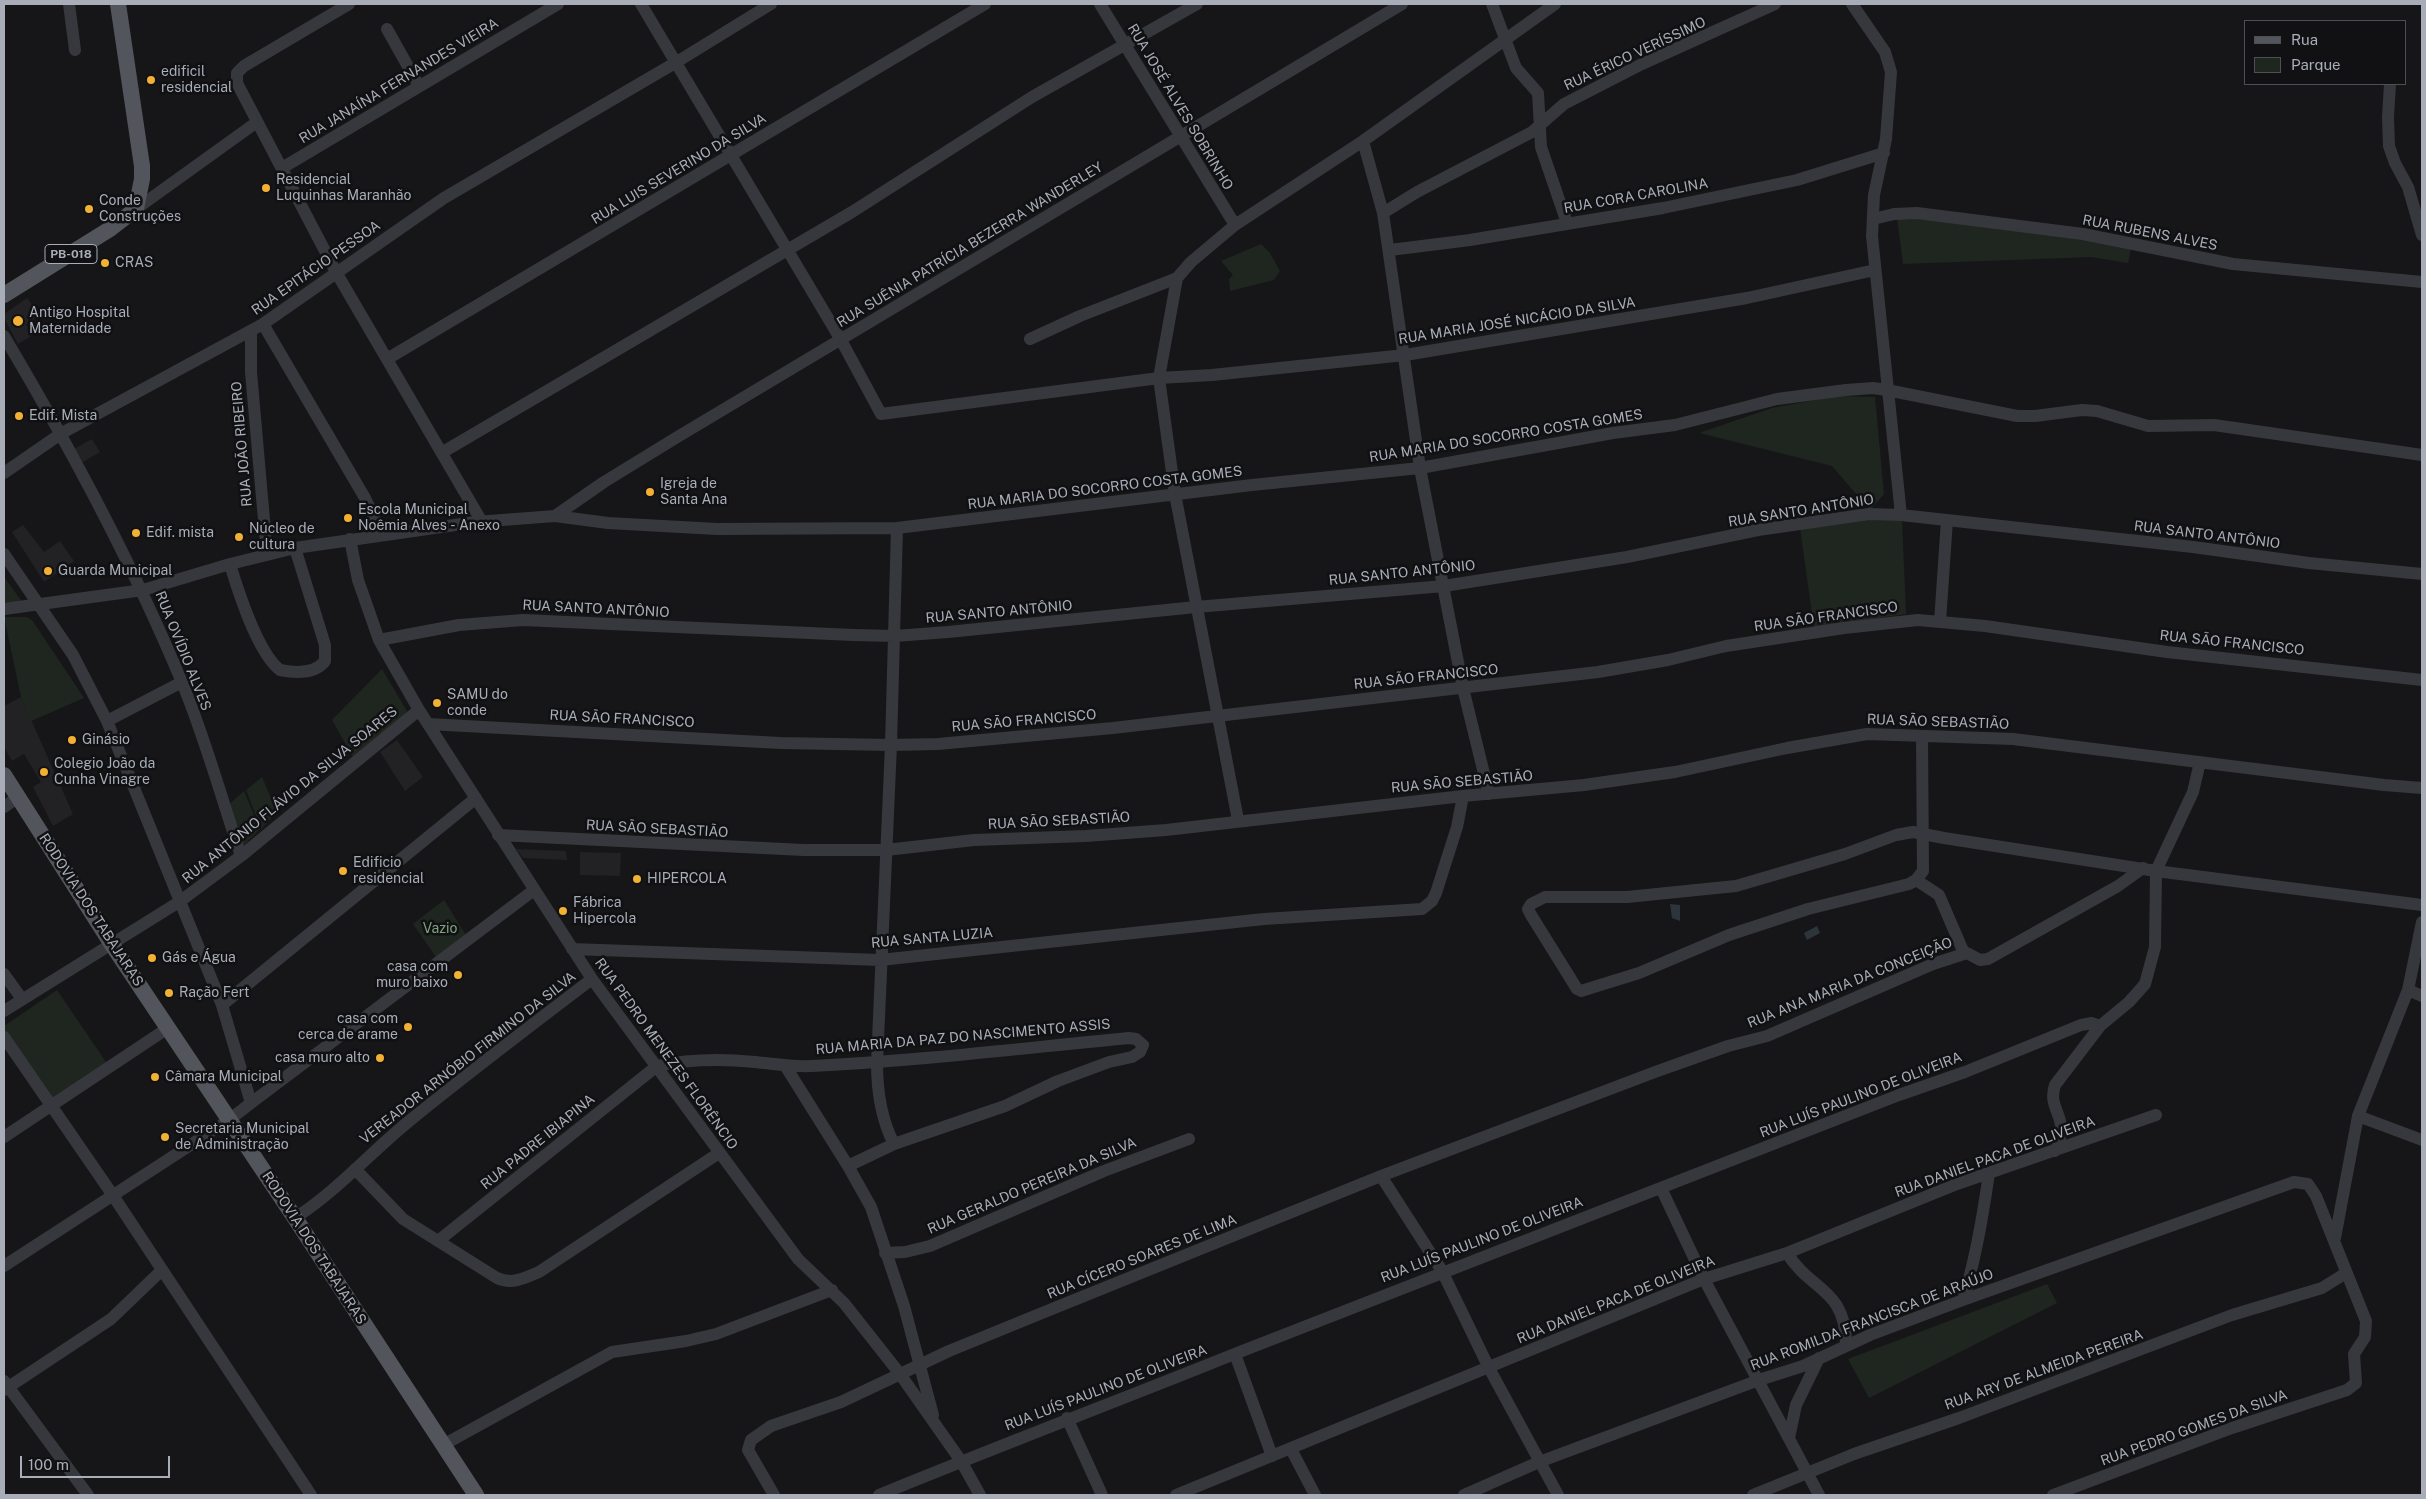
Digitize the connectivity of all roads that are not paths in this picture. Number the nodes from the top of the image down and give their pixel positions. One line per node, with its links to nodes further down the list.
1 (69, 4): 18 (street)
2 (118, 4): 29 (main road)
3 (349, 4): 22 (street)
4 (558, 4): 21 (street, RUA JANAÍNA FERNANDES VIEIRA)
5 (641, 4): 19 (street)
6 (771, 4): 19 (street, RUA EPITÁCIO PESSOA)
7 (986, 4): 27 (street, RUA LUIS SEVERINO DA SILVA)
8 (1100, 4): 17 (street, RUA JOSÉ ALVES SOBRINHO)
9 (1196, 4): 17 (street)
10 (1402, 4): 24 (street, RUA SUÊNIA PATRÍCIA BEZERRA WANDERLEY)
11 (1492, 4): 16 (street)
12 (1555, 4): 16 (street)
13 (1775, 4): 23 (street, RUA ÉRICO VERÍSSIMO)
14 (1852, 4): 26 (street)
15 (387, 29): 21 (street)
16 (1506, 38): 23 (street); 25 (street)
17 (1126, 46): 24 (street, RUA JOSÉ ALVES SOBRINHO); 35 (street)
18 (75, 50)
19 (675, 63): 27 (street); 38 (street, RUA EPITÁCIO PESSOA)
20 (2390, 85): 34 (street)
21 (419, 86): 28 (street, RUA JANAÍNA FERNANDES VIEIRA)
22 (257, 122): 28 (street); 29 (street)
23 (1539, 127): 30 (street, RUA ÉRICO VERÍSSIMO); 32 (street)
24 (1180, 137): 33 (street, RUA JOSÉ ALVES SOBRINHO); 46 (street, RUA SUÊNIA PATRÍCIA BEZERRA WANDERLEY)
25 (1363, 140): 30 (street); 33 (street)
26 (1884, 153): 31 (street); 32 (street, RUA CORA CAROLINA)
27 (730, 156): 35 (street); 48 (street, RUA LUIS SEVERINO DA SILVA)
28 (282, 168): 38 (street)
29 (136, 209): 41 (main road, PB-018)
30 (1384, 213): 36 (street)
31 (1873, 219): 37 (street); 40 (street, RUA RUBENS ALVES)
32 (1568, 223): 36 (street, RUA CORA CAROLINA)
33 (1235, 225): 39 (street)
34 (2422, 235)
35 (788, 250): 46 (street); 52 (street)
36 (1390, 250): 47 (street)
37 (1875, 270): 47 (street, RUA MARIA JOSÉ NICÁCIO DA SILVA); 50 (street)
38 (336, 272): 42 (street, RUA EPITÁCIO PESSOA); 48 (street)
39 (1177, 278): 45 (street); 49 (street)
40 (2422, 282)
41 (4, 295)
42 (263, 324): 43 (street, RUA EPITÁCIO PESSOA); 62 (street)
43 (251, 331): 51 (street, RUA EPITÁCIO PESSOA); 66 (street, RUA JOÃO RIBEIRO)
44 (4, 336): 51 (street, RUA OVÍDIO ALVES)
45 (1030, 339)
46 (841, 340): 49 (street, RUA MARIA JOSÉ NICÁCIO DA SILVA); 58 (street, RUA SUÊNIA PATRÍCIA BEZERRA WANDERLEY)
47 (1405, 355): 49 (street, RUA MARIA JOSÉ NICÁCIO DA SILVA); 54 (street)
48 (387, 359): 52 (street)
49 (1159, 378): 56 (street)
50 (1887, 390): 53 (street, RUA MARIA DO SOCORRO COSTA GOMES); 54 (street, RUA MARIA DO SOCORRO COSTA GOMES); 57 (street)
51 (62, 433): 55 (street, RUA EPITÁCIO PESSOA); 70 (street, RUA OVÍDIO ALVES)
52 (443, 452): 60 (street)
53 (2422, 456)
54 (1420, 468): 56 (street, RUA MARIA DO SOCORRO COSTA GOMES); 69 (street)
55 (4, 473)
56 (1175, 494): 61 (street, RUA MARIA DO SOCORRO COSTA GOMES); 72 (street)
57 (1901, 515): 59 (street, RUA SANTO ANTÔNIO); 69 (street, RUA SANTO ANTÔNIO)
58 (555, 516): 60 (street, RUA MARIA DO SOCORRO COSTA GOMES); 61 (street, RUA MARIA DO SOCORRO COSTA GOMES)
59 (1947, 520): 68 (street, RUA SANTO ANTÔNIO); 74 (street)
60 (482, 522): 62 (street, RUA MARIA DO SOCORRO COSTA GOMES)
61 (897, 528): 75 (street)
62 (382, 535): 63 (street, RUA MARIA DO SOCORRO COSTA GOMES)
63 (350, 539): 64 (street, RUA MARIA DO SOCORRO COSTA GOMES); 76 (street, RUA PEDRO MENEZES FLORÊNCIO)
64 (295, 548): 66 (street, RUA MARIA DO SOCORRO COSTA GOMES); 67 (street)
65 (4, 554): 71 (street)
66 (268, 554): 67 (street, RUA MARIA DO SOCORRO COSTA GOMES)
67 (230, 564): 70 (street, RUA MARIA DO SOCORRO COSTA GOMES)
68 (2422, 574)
69 (1444, 586): 72 (street, RUA SANTO ANTÔNIO); 79 (street)
70 (143, 590): 71 (street, RUA MARIA DO SOCORRO COSTA GOMES); 78 (street, RUA OVÍDIO ALVES)
71 (38, 603): 73 (street, RUA MARIA DO SOCORRO COSTA GOMES); 82 (street)
72 (1196, 607): 75 (street, RUA SANTO ANTÔNIO); 81 (street)
73 (4, 609)
74 (1940, 622): 77 (street, RUA SÃO FRANCISCO); 79 (street, RUA SÃO FRANCISCO)
75 (894, 636): 76 (street, RUA SANTO ANTÔNIO); 85 (street)
76 (379, 640): 80 (street, RUA PEDRO MENEZES FLORÊNCIO)
77 (2422, 680)
78 (182, 682): 82 (street); 98 (street, RUA OVÍDIO ALVES)
79 (1464, 688): 81 (street, RUA SÃO FRANCISCO); 89 (street)
80 (419, 710): 83 (street, RUA PEDRO MENEZES FLORÊNCIO); 98 (street, RUA ANTÔNIO FLÁVIO DA SILVA SOARES)
81 (1219, 716): 85 (street, RUA SÃO FRANCISCO); 94 (street)
82 (107, 721): 103 (street)
83 (428, 724): 85 (street, RUA SÃO FRANCISCO); 92 (street, RUA PEDRO MENEZES FLORÊNCIO)
84 (1922, 736): 86 (street, RUA SÃO SEBASTIÃO); 89 (street, RUA SÃO SEBASTIÃO); 95 (street)
85 (891, 746): 97 (street)
86 (2200, 762): 88 (street, RUA SÃO SEBASTIÃO); 100 (street)
87 (4, 775): 91 (main road, RODOVIA DOS TABAJARAS)
88 (2422, 788)
89 (1489, 794): 90 (street, RUA SÃO SEBASTIÃO)
90 (1463, 796): 94 (street, RUA SÃO SEBASTIÃO); 109 (street, RUA SANTA LUZIA)
91 (18, 797): 93 (street); 106 (main road, RODOVIA DOS TABAJARAS)
92 (476, 798): 96 (street, RUA PEDRO MENEZES FLORÊNCIO); 115 (street)
93 (4, 807)
94 (1238, 820): 97 (street, RUA SÃO SEBASTIÃO)
95 (1923, 832): 99 (street); 101 (street); 101 (street)
96 (498, 836): 97 (street, RUA SÃO SEBASTIÃO); 102 (street, RUA PEDRO MENEZES FLORÊNCIO)
97 (886, 850): 109 (street)
98 (241, 856): 103 (street, RUA ANTÔNIO FLÁVIO DA SILVA SOARES)
99 (2143, 868): 100 (street); 108 (street, RUA ANA MARIA DA CONCEIÇÃO)
100 (2156, 871): 104 (street); 117 (street)
101 (1916, 880): 108 (street)
102 (534, 890): 107 (street, RUA PEDRO MENEZES FLORÊNCIO); 124 (street)
103 (179, 902): 106 (street, RUA ANTÔNIO FLÁVIO DA SILVA SOARES); 115 (street)
104 (2422, 905)
105 (2422, 922): 112 (street)
106 (111, 943): 114 (street, RUA ANTÔNIO FLÁVIO DA SILVA SOARES); 118 (main road, RODOVIA DOS TABAJARAS)
107 (572, 949): 109 (street, RUA SANTA LUZIA); 111 (street, RUA PEDRO MENEZES FLORÊNCIO)
108 (1964, 953): 123 (street, RUA ANA MARIA DA CONCEIÇÃO)
109 (880, 960): 120 (street)
110 (4, 974): 114 (street)
111 (592, 980): 121 (street, RUA PEDRO MENEZES FLORÊNCIO); 136 (street, VEREADOR ARNÓBIO FIRMINO DA SILVA)
112 (2408, 990): 113 (street); 127 (street)
113 (2422, 996)
114 (22, 999): 116 (street, RUA ANTÔNIO FLÁVIO DA SILVA SOARES)
115 (222, 1005): 124 (street)
116 (4, 1011)
117 (2100, 1026): 133 (street); 139 (street, RUA LUÍS PAULINO DE OLIVEIRA)
118 (168, 1028): 125 (street); 128 (main road, RODOVIA DOS TABAJARAS)
119 (4, 1037): 125 (street)
120 (877, 1063): 122 (street, RUA MARIA DA PAZ DO NASCIMENTO ASSIS); 132 (street); 132 (street, RUA MARIA DA PAZ DO NASCIMENTO ASSIS)
121 (657, 1066): 122 (street, RUA MARIA DA PAZ DO NASCIMENTO ASSIS); 134 (street, RUA PEDRO MENEZES FLORÊNCIO); 143 (street, RUA PADRE IBIAPINA)
122 (786, 1067): 135 (street)
123 (1609, 1090): 138 (street, RUA CÍCERO SOARES DE LIMA)
124 (250, 1103): 128 (street)
125 (52, 1106): 129 (street); 140 (street)
126 (2156, 1115): 133 (street, RUA DANIEL PACA DE OLIVEIRA)
127 (2358, 1116): 131 (street); 142 (street)
128 (229, 1120): 140 (street); 141 (main road, RODOVIA DOS TABAJARAS)
129 (4, 1137)
130 (1189, 1139): 144 (street, RUA GERALDO PEREIRA DA SILVA)
131 (2422, 1140)
132 (894, 1144): 135 (street)
133 (2055, 1151): 137 (street, RUA DANIEL PACA DE OLIVEIRA)
134 (719, 1153): 143 (street); 151 (street, RUA PEDRO MENEZES FLORÊNCIO)
135 (848, 1166): 144 (street)
136 (355, 1169): 141 (street, VEREADOR ARNÓBIO FIRMINO DA SILVA); 143 (street)
137 (1989, 1173): 145 (street, RUA DANIEL PACA DE OLIVEIRA); 152 (street)
138 (1381, 1176): 148 (street); 156 (street, RUA CÍCERO SOARES DE LIMA)
139 (1661, 1188): 148 (street, RUA LUÍS PAULINO DE OLIVEIRA); 150 (street)
140 (112, 1194): 146 (street); 147 (street)
141 (295, 1218): 164 (main road, RODOVIA DOS TABAJARAS)
142 (2334, 1240): 149 (street); 152 (street, RUA ROMILDA FRANCISCA DE ARAÚJO)
143 (438, 1242)
144 (885, 1253): 156 (street)
145 (1787, 1253): 150 (street, RUA DANIEL PACA DE OLIVEIRA); 153 (street)
146 (4, 1266)
147 (162, 1270): 160 (street); 171 (street)
148 (1442, 1271): 154 (street, RUA LUÍS PAULINO DE OLIVEIRA); 157 (street)
149 (2346, 1274): 169 (street, RUA ARY DE ALMEIDA PEREIRA); 183 (street, RUA PEDRO GOMES DA SILVA)
150 (1704, 1279): 157 (street, RUA DANIEL PACA DE OLIVEIRA); 159 (street)
151 (832, 1290): 158 (street, RUA PEDRO MENEZES FLORÊNCIO); 164 (street)
152 (1963, 1300): 153 (street, RUA ROMILDA FRANCISCA DE ARAÚJO)
153 (1846, 1345): 155 (street, RUA ROMILDA FRANCISCA DE ARAÚJO)
154 (1235, 1354): 161 (street, RUA LUÍS PAULINO DE OLIVEIRA); 166 (street)
155 (1819, 1358): 159 (street, RUA ROMILDA FRANCISCA DE ARAÚJO); 163 (street)
156 (920, 1365): 158 (street, RUA CÍCERO SOARES DE LIMA); 162 (street)
157 (1489, 1368): 165 (street, RUA DANIEL PACA DE OLIVEIRA); 168 (street)
158 (900, 1374): 162 (street, RUA PEDRO MENEZES FLORÊNCIO); 173 (street, RUA CÍCERO SOARES DE LIMA)
159 (1758, 1380): 163 (street); 168 (street, RUA ROMILDA FRANCISCA DE ARAÚJO)
160 (5, 1386): 170 (street)
161 (1067, 1418): 167 (street, RUA LUÍS PAULINO DE OLIVEIRA); 176 (street)
162 (936, 1424): 167 (street, RUA PEDRO MENEZES FLORÊNCIO)
163 (1789, 1438): 169 (street)
164 (443, 1445): 172 (main road, RODOVIA DOS TABAJARAS)
165 (1291, 1449): 166 (street, RUA DANIEL PACA DE OLIVEIRA); 178 (street)
166 (1272, 1456): 177 (street, RUA DANIEL PACA DE OLIVEIRA)
167 (961, 1461): 174 (street, RUA LUÍS PAULINO DE OLIVEIRA); 175 (street, RUA PEDRO MENEZES FLORÊNCIO)
168 (1539, 1462): 179 (street, RUA ROMILDA FRANCISCA DE ARAÚJO); 180 (street)
169 (1807, 1474): 181 (street, RUA ARY DE ALMEIDA PEREIRA); 182 (street)
170 (88, 1495)
171 (311, 1495)
172 (476, 1495)
173 (774, 1495)
174 (879, 1495)
175 (980, 1495)
176 (1102, 1495)
177 (1176, 1495)
178 (1315, 1495)
179 (1464, 1495)
180 (1558, 1495)
181 (1753, 1495)
182 (1819, 1495)
183 (2053, 1495)

